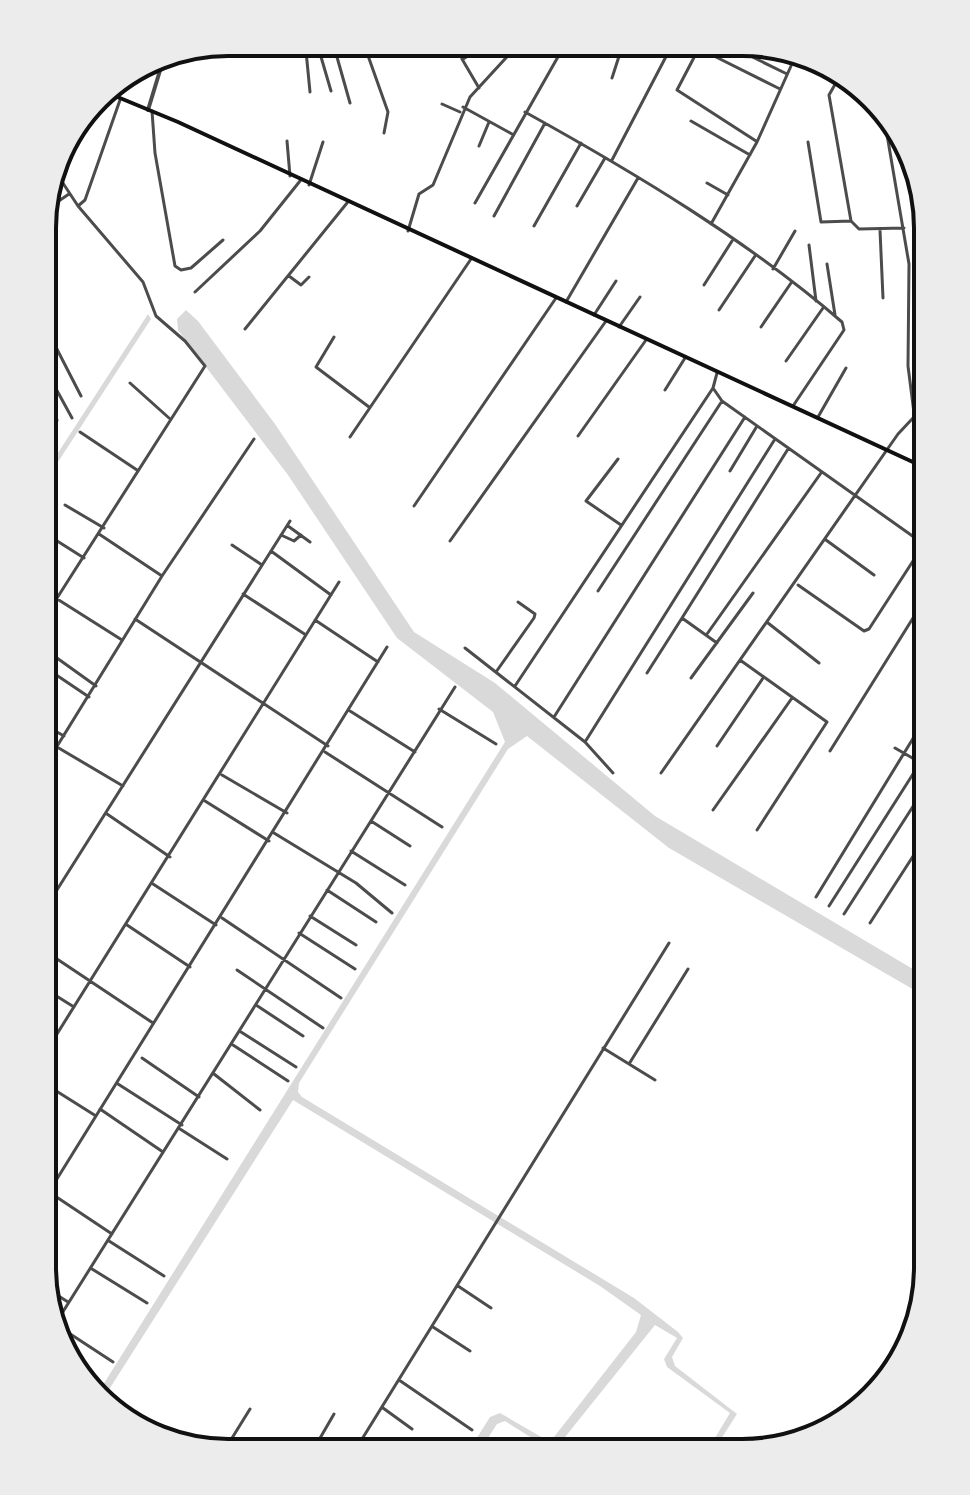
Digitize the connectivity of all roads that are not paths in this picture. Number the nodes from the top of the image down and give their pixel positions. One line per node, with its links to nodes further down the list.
1 (306, 56): 23 (street)
2 (321, 56): 22 (street)
3 (337, 56): 26 (street)
4 (368, 56): 34 (street)
5 (462, 56): 14 (street)
6 (467, 56): 14 (street)
7 (508, 56): 20 (street)
8 (558, 56): 30 (street)
9 (619, 56): 18 (street)
10 (666, 56): 45 (street)
11 (695, 56): 39 (street)
12 (714, 56): 21 (street)
13 (751, 56): 17 (street)
14 (462, 59): 20 (street)
15 (791, 66): 17 (street)
16 (161, 70): 29 (street)
17 (787, 74): 21 (street)
18 (612, 78)
19 (835, 84): 60 (street)
20 (479, 88): 28 (street)
21 (780, 89): 39 (street)
22 (331, 91)
23 (310, 92)
24 (117, 96): 25 (main road)
25 (121, 98): 29 (main road); 57 (street)
26 (350, 103)
27 (442, 104): 28 (street)
28 (462, 110): 32 (street); 65 (street)
29 (150, 111): 46 (main road); 67 (street)
30 (525, 112): 33 (street); 35 (street)
31 (691, 121): 43 (street)
32 (489, 122): 35 (street); 42 (street)
33 (545, 123): 41 (street); 59 (street)
34 (384, 133)
35 (512, 134): 56 (street)
36 (888, 136): 63 (street)
37 (287, 141): 46 (street)
38 (323, 142): 51 (street)
39 (757, 142): 43 (street)
40 (808, 142): 60 (street)
41 (581, 143): 44 (street); 62 (street)
42 (479, 146)
43 (750, 155): 53 (street)
44 (606, 157): 45 (street); 58 (street)
45 (612, 160): 47 (street)
46 (290, 176): 48 (main road)
47 (638, 178): 61 (street); 84 (street)
48 (300, 181): 51 (main road); 79 (street)
49 (62, 183): 52 (street)
50 (707, 183): 53 (street)
51 (309, 185): 55 (main road)
52 (69, 194): 54 (street); 57 (street)
53 (728, 195): 61 (street)
54 (58, 202)
55 (347, 203): 65 (main road); 74 (street)
56 (475, 203)
57 (78, 206): 111 (street)
58 (577, 206)
59 (494, 216)
60 (851, 221): 64 (street)
61 (711, 224): 68 (street)
62 (534, 226)
63 (904, 228): 64 (street); 108 (street)
64 (880, 230): 82 (street)
65 (408, 231): 71 (main road)
66 (795, 231): 73 (street)
67 (223, 240)
68 (732, 240): 70 (street); 78 (street)
69 (809, 245): 83 (street)
70 (755, 256): 73 (street); 86 (street)
71 (471, 259): 81 (main road); 107 (street)
72 (827, 264): 88 (street)
73 (773, 269): 77 (street)
74 (289, 276): 75 (street); 92 (street)
75 (309, 277)
76 (616, 281): 87 (street)
77 (791, 283): 83 (street); 91 (street)
78 (704, 285)
79 (195, 292)
80 (640, 297): 90 (street)
81 (556, 298): 84 (main road); 128 (street)
82 (883, 298)
83 (816, 301): 85 (street)
84 (566, 302): 87 (main road)
85 (824, 307): 88 (street); 97 (street)
86 (719, 310)
87 (594, 315): 89 (main road)
88 (835, 315): 106 (street)
89 (606, 321): 90 (main road); 137 (street)
90 (619, 327): 94 (main road)
91 (761, 327)
92 (245, 329)
93 (334, 337): 107 (street)
94 (646, 340): 96 (main road); 115 (street)
95 (56, 347): 104 (street)
96 (685, 358): 99 (main road); 103 (street)
97 (786, 361)
98 (846, 368): 112 (street)
99 (717, 373): 102 (street); 106 (main road)
100 (130, 383): 111 (street)
101 (56, 388): 110 (street)
102 (713, 388): 105 (street); 129 (street)
103 (665, 390)
104 (81, 396)
105 (722, 401): 109 (street); 148 (street)
106 (793, 406): 112 (main road)
107 (369, 407): 116 (street)
108 (914, 413): 120 (street)
109 (745, 417): 113 (street); 183 (street)
110 (72, 418)
111 (169, 418): 123 (street)
112 (818, 418): 120 (main road)
113 (758, 426): 118 (street); 124 (street)
114 (80, 432): 123 (street)
115 (578, 436)
116 (350, 437)
117 (254, 439): 145 (street)
118 (775, 439): 119 (street); 187 (street)
119 (788, 449): 125 (street); 155 (street)
120 (889, 450): 122 (main road); 126 (street)
121 (618, 459): 129 (street)
122 (914, 462)
123 (137, 470): 130 (street)
124 (730, 471)
125 (821, 473): 126 (street); 159 (street)
126 (856, 497): 134 (street); 136 (street)
127 (65, 505): 130 (street)
128 (414, 506)
129 (621, 525): 176 (street)
130 (104, 528): 131 (street)
131 (99, 534): 141 (street); 145 (street)
132 (281, 535): 133 (street); 133 (street); 140 (street)
133 (301, 535): 138 (street)
134 (914, 538)
135 (56, 540): 141 (street)
136 (826, 540): 144 (street); 147 (street)
137 (450, 541)
138 (310, 542)
139 (232, 545): 143 (street)
140 (271, 551): 143 (street); 151 (street)
141 (84, 558): 152 (street)
142 (914, 563): 147 (street)
143 (262, 565): 150 (street)
144 (874, 575)
145 (162, 576): 156 (street)
146 (339, 582): 151 (street)
147 (796, 584): 158 (street)
148 (598, 591)
149 (753, 593): 162 (street)
150 (243, 594): 160 (street); 168 (street)
151 (331, 595): 157 (street)
152 (57, 599): 161 (street)
153 (518, 602): 170 (street)
154 (914, 616): 193 (street)
155 (682, 618): 159 (street); 171 (street)
156 (135, 619): 161 (street); 168 (street)
157 (315, 620): 160 (street); 167 (street)
158 (768, 623): 166 (street); 169 (street)
159 (707, 634): 162 (street)
160 (306, 635): 180 (street)
161 (122, 640): 175 (street)
162 (717, 643): 173 (street)
163 (387, 647): 167 (street)
164 (465, 648): 170 (street)
165 (56, 657): 175 (street)
166 (740, 660): 174 (street); 200 (street)
167 (378, 662): 182 (street)
168 (200, 663): 180 (street); 202 (street)
169 (819, 663)
170 (496, 672): 176 (street)
171 (647, 673)
172 (56, 675): 178 (street)
173 (691, 678)
174 (763, 678): 179 (street); 190 (street)
175 (96, 686): 178 (street)
176 (515, 686): 183 (street)
177 (455, 687): 181 (street)
178 (89, 697): 185 (street)
179 (792, 698): 206 (street); 211 (street)
180 (264, 704): 189 (street); 201 (street)
181 (439, 709): 188 (street); 195 (street)
182 (350, 711): 189 (street); 195 (street)
183 (554, 717): 187 (street)
184 (56, 731): 185 (street)
185 (64, 736): 191 (street)
186 (914, 736): 196 (street)
187 (585, 742): 199 (street)
188 (496, 744)
189 (328, 746): 194 (street)
190 (717, 746)
191 (56, 747): 202 (street)
192 (895, 748): 196 (street)
193 (830, 751)
194 (325, 752): 203 (street); 208 (street)
195 (415, 752): 203 (street)
196 (903, 753): 197 (street); 223 (street)
197 (914, 759)
198 (914, 772): 224 (street)
199 (613, 773)
200 (661, 773)
201 (222, 775): 204 (street); 208 (street)
202 (123, 786): 207 (street)
203 (389, 794): 209 (street); 210 (street)
204 (205, 801): 213 (street); 217 (street)
205 (914, 805): 226 (street)
206 (713, 810)
207 (106, 813): 217 (street); 222 (street)
208 (287, 813): 212 (street)
209 (371, 821): 214 (street); 215 (street)
210 (442, 827)
211 (757, 830)
212 (274, 833): 213 (street); 218 (street)
213 (269, 841): 228 (street)
214 (410, 846)
215 (351, 851): 218 (street); 220 (street)
216 (914, 855): 230 (street)
217 (170, 857): 219 (street)
218 (338, 872): 221 (street); 225 (street)
219 (153, 884): 231 (street); 232 (street)
220 (405, 885)
221 (327, 890): 227 (street); 229 (street)
222 (56, 891)
223 (816, 897)
224 (829, 906)
225 (392, 913)
226 (844, 914)
227 (310, 916): 233 (street); 235 (street)
228 (222, 918): 232 (street); 237 (street)
229 (376, 922)
230 (870, 923)
231 (126, 924): 238 (street); 242 (street)
232 (216, 925): 238 (street)
233 (299, 933): 237 (street); 239 (street)
234 (669, 943): 254 (street)
235 (356, 945)
236 (56, 958): 242 (street)
237 (283, 961): 243 (street); 245 (street)
238 (190, 967): 248 (street)
239 (355, 969)
240 (688, 969): 256 (street)
241 (237, 970): 243 (street)
242 (91, 980): 247 (street); 248 (street)
243 (266, 990): 246 (street); 249 (street)
244 (56, 996): 247 (street)
245 (341, 998)
246 (256, 1005): 250 (street); 252 (street)
247 (74, 1007): 251 (street)
248 (153, 1023): 261 (street)
249 (323, 1028)
250 (241, 1032): 253 (street); 257 (street)
251 (56, 1036)
252 (303, 1036)
253 (233, 1045): 258 (street); 260 (street)
254 (603, 1048): 256 (street); 276 (street)
255 (142, 1058): 263 (street)
256 (629, 1064): 259 (street)
257 (296, 1067)
258 (214, 1074): 263 (street); 265 (street)
259 (655, 1080)
260 (288, 1081)
261 (116, 1083): 264 (street); 267 (street)
262 (56, 1091): 266 (street)
263 (199, 1097): 267 (street)
264 (100, 1109): 266 (street); 268 (street)
265 (260, 1110)
266 (96, 1116): 270 (street)
267 (180, 1126): 268 (street); 269 (street)
268 (163, 1152): 272 (street)
269 (227, 1159)
270 (56, 1181)
271 (56, 1197): 272 (street)
272 (113, 1234): 273 (street)
273 (109, 1241): 274 (street); 275 (street)
274 (91, 1269): 278 (street); 279 (street)
275 (164, 1276)
276 (458, 1286): 280 (street); 282 (street)
277 (58, 1296): 278 (street)
278 (68, 1302): 281 (street)
279 (147, 1303)
280 (491, 1308)
281 (62, 1312)
282 (433, 1327): 284 (street); 286 (street)
283 (70, 1335): 285 (street)
284 (470, 1351)
285 (113, 1362)
286 (399, 1380): 287 (street); 291 (street)
287 (382, 1407): 290 (street); 294 (street)
288 (250, 1409): 292 (street)
289 (334, 1414): 293 (street)
290 (412, 1429)
291 (472, 1430)
292 (231, 1439)
293 (320, 1439)
294 (362, 1439)

